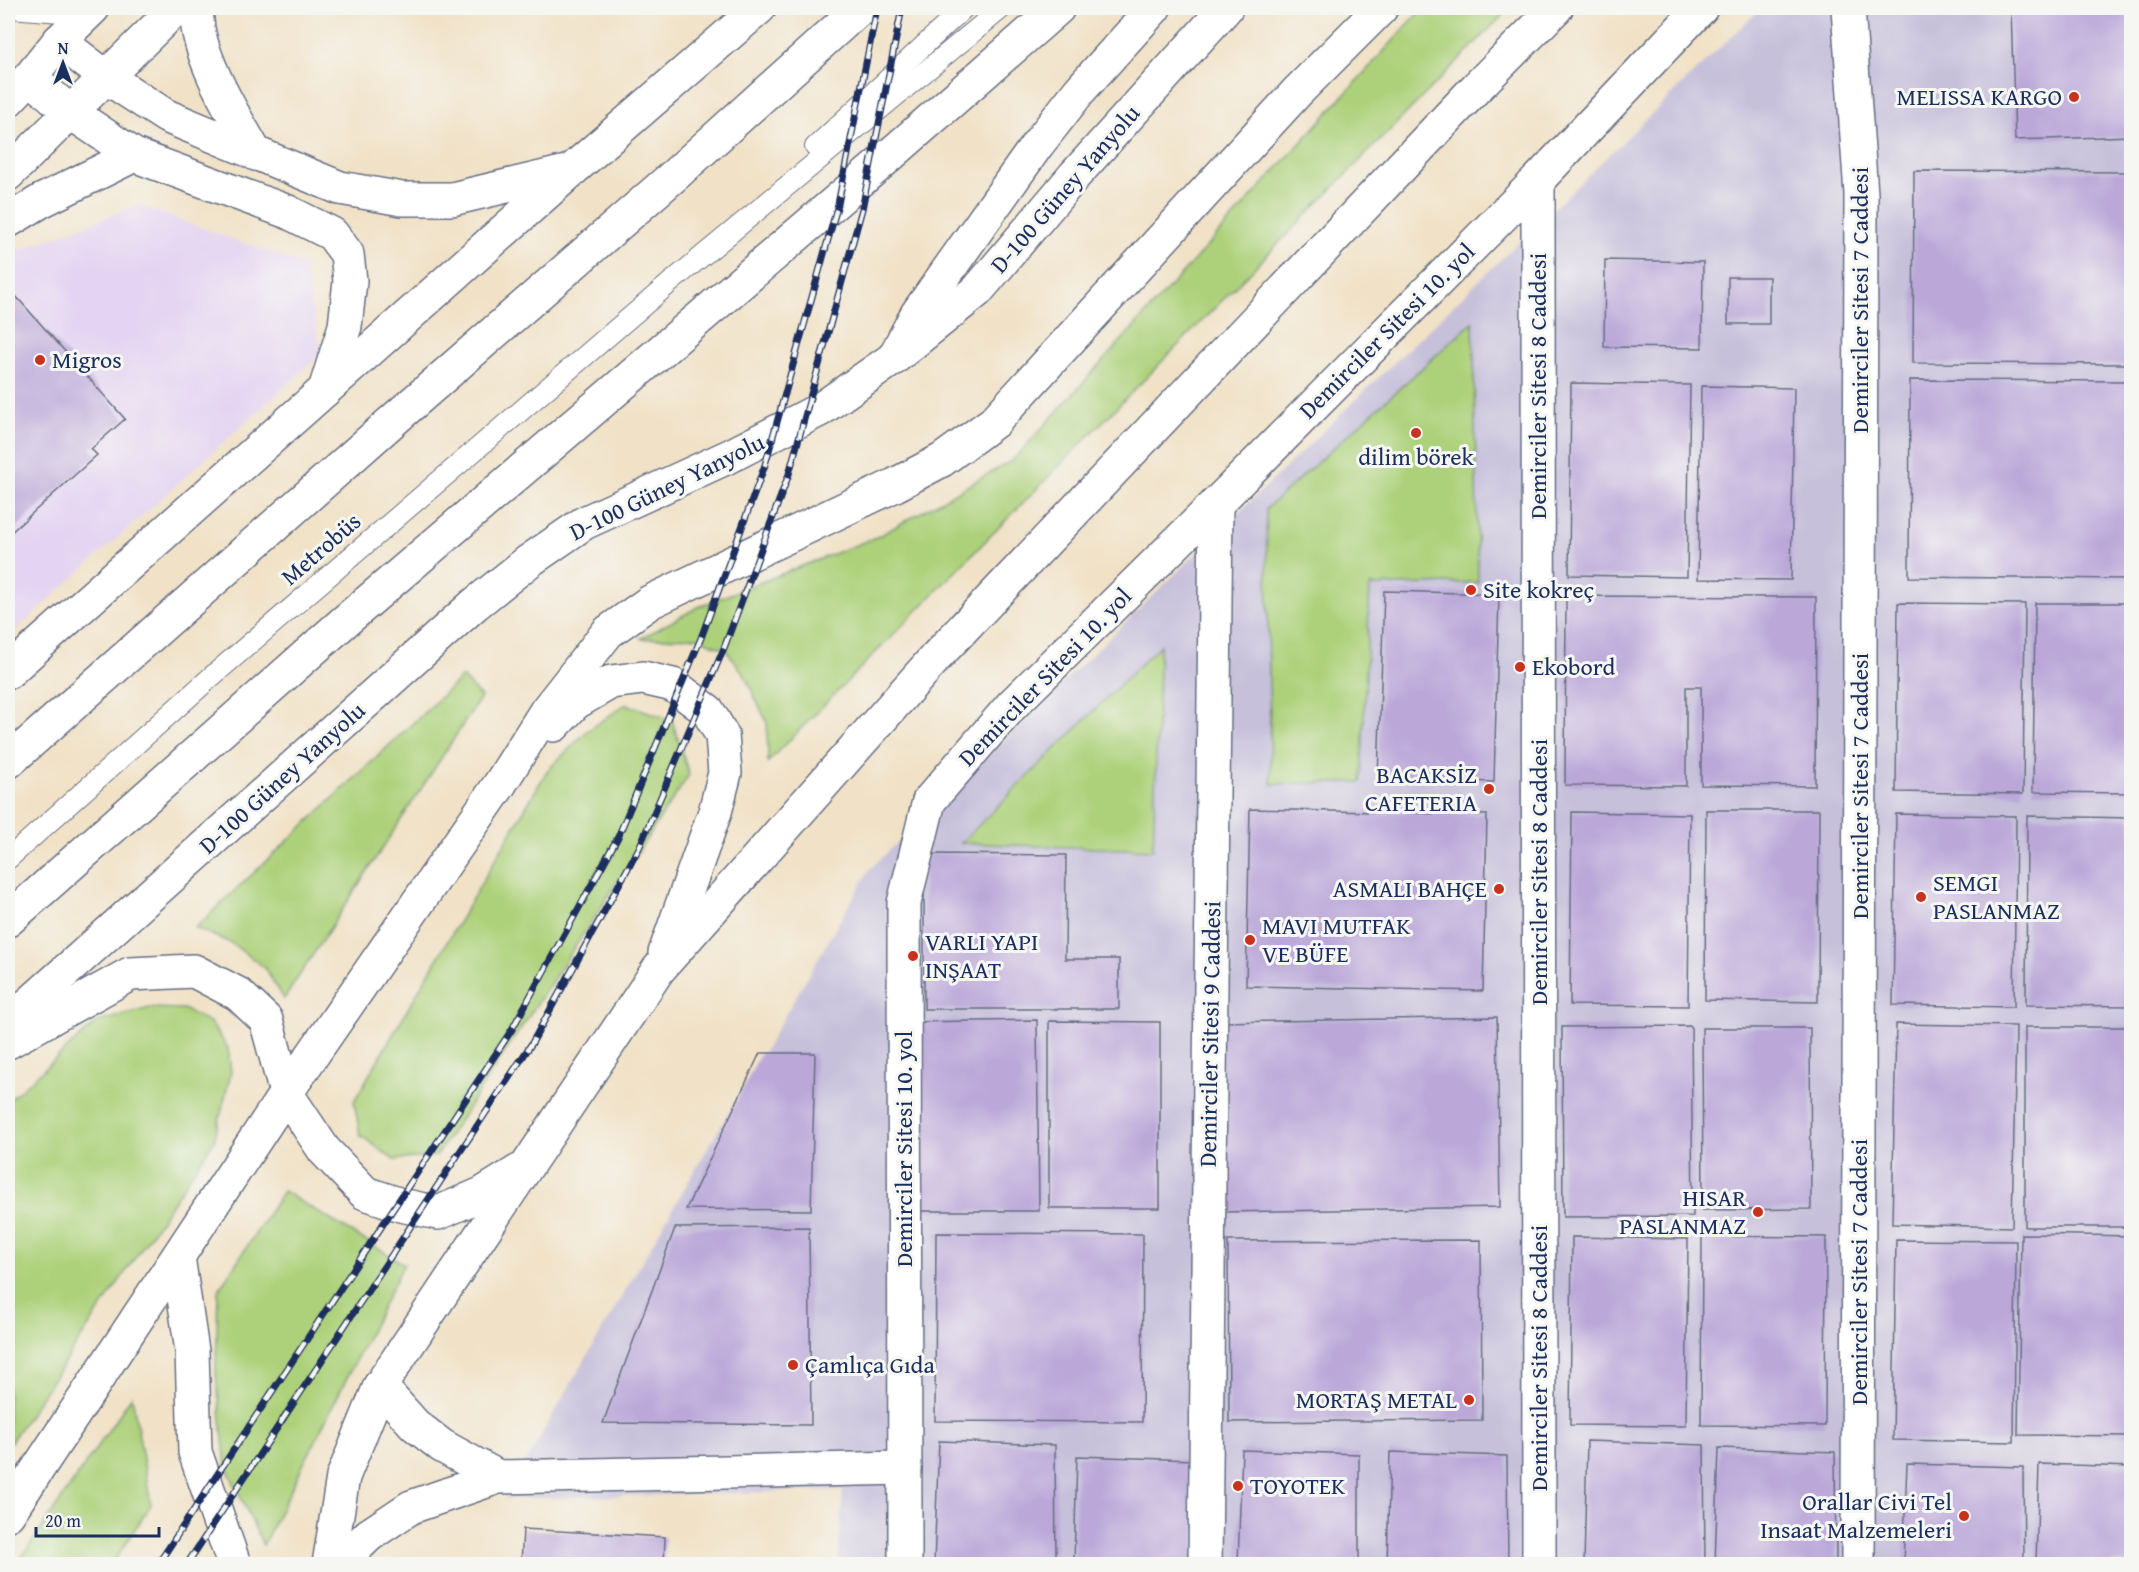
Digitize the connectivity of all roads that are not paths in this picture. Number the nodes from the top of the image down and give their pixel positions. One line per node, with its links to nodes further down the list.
1 (10, 8): 15 (lane)
2 (176, 8): 18 (main road)
3 (196, 8): 21 (main road)
4 (759, 8): 23 (main road)
5 (860, 8): 32 (main road)
6 (964, 8): 27 (lane)
7 (1002, 8): 27 (lane)
8 (1058, 8): 35 (main road)
9 (1154, 8): 28 (main road)
10 (1226, 8): 28 (main road, D-100 Güney Yanyolu)
11 (1381, 8): 33 (main road)
12 (1556, 8): 36 (main road)
13 (1701, 8): 25 (main road, Demirciler Sitesi 10. yol)
14 (1848, 8): 52 (main road, Demirciler Sitesi 7 Caddesi)
15 (90, 10): 16 (main road)
16 (59, 41): 17 (main road); 18 (main road)
17 (30, 77): 19 (main road); 20 (main road)
18 (106, 77): 20 (main road); 21 (main road)
19 (8, 100)
20 (70, 112): 22 (main road); 24 (main road)
21 (256, 154): 23 (main road)
22 (134, 155): 26 (main road); 29 (main road)
23 (571, 171): 29 (main road)
24 (8, 174)
25 (1538, 180): 30 (main road, Demirciler Sitesi 10. yol); 51 (main road, Demirciler Sitesi 8 Caddesi)
26 (8, 221)
27 (671, 282): 34 (lane, Metrobüs)
28 (894, 358): 37 (main road, D-100 Güney Yanyolu)
29 (325, 390): 31 (main road)
30 (1216, 504): 43 (main road, Demirciler Sitesi 10. yol); 50 (main road, Demirciler Sitesi 9 Caddesi)
31 (8, 672)
32 (8, 762)
33 (500, 784): 36 (main road); 39 (main road)
34 (8, 859)
35 (8, 920)
36 (658, 970): 40 (main road)
37 (8, 1023)
38 (8, 1042): 39 (main road)
39 (286, 1093): 40 (main road); 41 (main road)
40 (528, 1165): 42 (main road)
41 (178, 1257): 45 (main road); 46 (main road)
42 (380, 1386): 44 (main road); 47 (main road)
43 (905, 1468): 44 (main road); 49 (main road, Demirciler Sitesi 10. yol)
44 (498, 1478): 48 (main road)
45 (8, 1514)
46 (234, 1564)
47 (329, 1564)
48 (339, 1564)
49 (905, 1564)
50 (1205, 1564)
51 (1539, 1564)
52 (1858, 1564)

